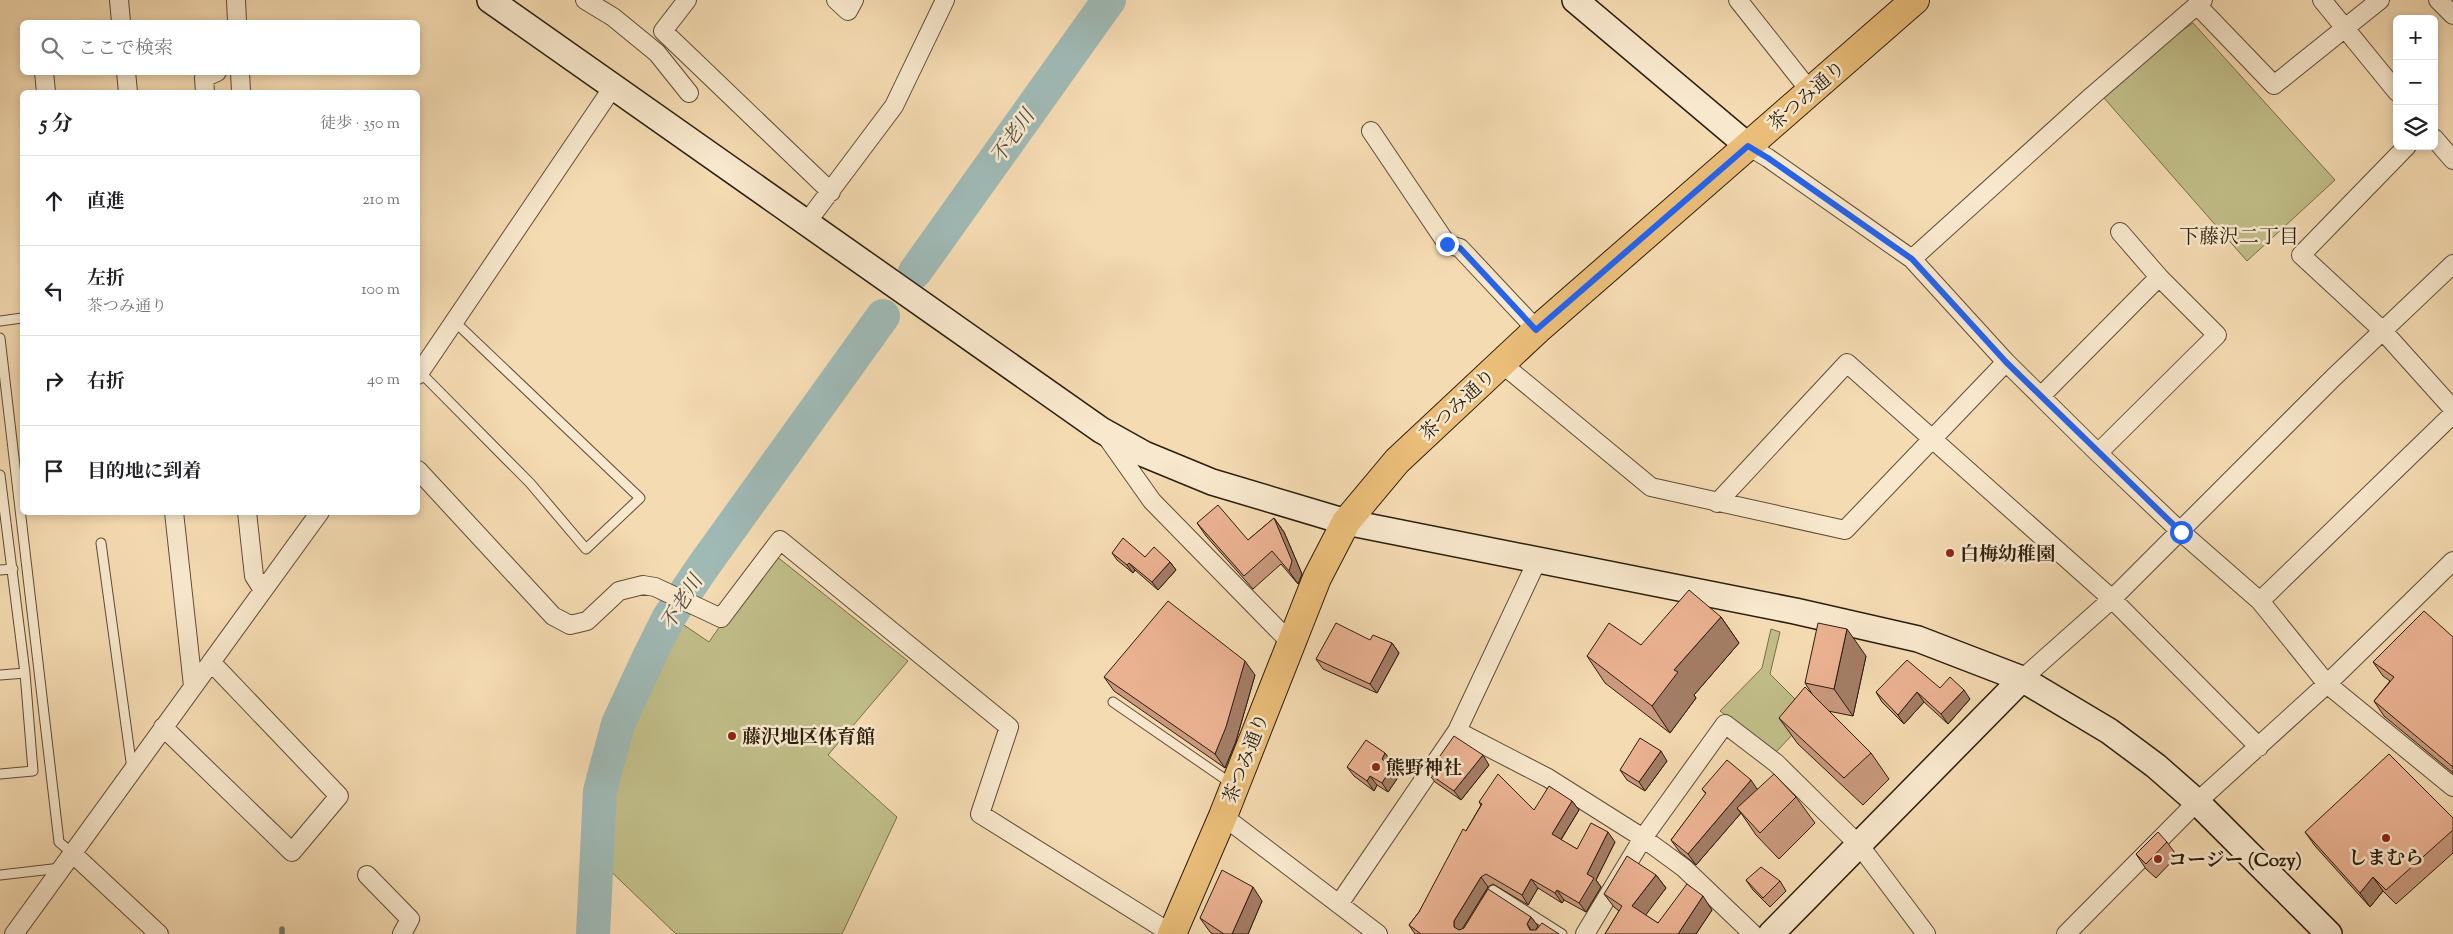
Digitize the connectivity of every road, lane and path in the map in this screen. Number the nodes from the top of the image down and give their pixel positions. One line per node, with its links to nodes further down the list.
1 (120, 0): 17 (street)
2 (236, 0): 18 (street)
3 (490, 0): 24 (street)
4 (585, 0): 31 (street)
5 (687, 0): 37 (street)
6 (836, 0): 7 (street)
7 (854, 0)
8 (945, 0): 37 (street)
9 (1575, 0): 34 (street)
10 (1738, 0): 30 (street)
11 (1915, 0): 30 (main road, 茶つみ通り)
12 (2322, 0): 19 (street)
13 (2380, 0): 19 (street)
14 (2438, 0): 16 (street)
15 (2200, 2): 19 (street); 40 (street)
16 (2453, 15)
17 (121, 20)
18 (237, 20)
19 (2346, 29): 25 (street)
20 (44, 75): 26 (street)
21 (126, 75): 27 (street)
22 (210, 75): 28 (street)
23 (240, 75): 29 (street)
24 (613, 87): 38 (street); 45 (street)
25 (2393, 87)
26 (46, 90)
27 (128, 90)
28 (205, 90)
29 (241, 90)
30 (1810, 92): 34 (main road, 茶つみ通り)
31 (690, 93)
32 (1371, 131): 46 (street)
33 (2438, 143): 36 (street)
34 (1748, 146): 40 (street); 46 (main road, 茶つみ通り)
35 (2403, 150): 47 (street)
36 (2453, 160)
37 (831, 192): 38 (street)
38 (806, 222): 56 (street)
39 (2120, 232): 42 (street)
40 (1912, 259): 49 (street)
41 (2453, 264): 47 (street)
42 (2159, 277): 53 (street); 58 (street)
43 (20, 318): 44 (lane)
44 (0, 321)
45 (454, 321): 51 (street); 52 (lane)
46 (1536, 330): 50 (main road, 茶つみ通り)
47 (2383, 331): 54 (street); 68 (street)
48 (0, 338): 62 (lane)
49 (2006, 362): 53 (street); 57 (street)
50 (1501, 363): 61 (street); 67 (main road, 茶つみ通り)
51 (420, 372)
52 (420, 374)
53 (2041, 396): 58 (street)
54 (2453, 409)
55 (2453, 414): 76 (street)
56 (1101, 430): 67 (street); 77 (street)
57 (1932, 439): 61 (street); 61 (street); 75 (street)
58 (2098, 453): 68 (street)
59 (420, 472): 106 (street)
60 (0, 475): 72 (lane)
61 (1717, 503)
62 (20, 509)
63 (21, 515): 96 (lane)
64 (174, 515): 83 (street)
65 (248, 515): 74 (street)
66 (318, 515): 74 (street)
67 (1346, 522): 70 (street); 77 (main road, 茶つみ通り)
68 (2181, 532): 75 (street); 76 (street)
69 (101, 543): 88 (lane)
70 (1537, 561): 81 (street); 86 (street)
71 (2453, 561): 82 (street)
72 (13, 569): 73 (lane); 79 (lane)
73 (0, 570)
74 (263, 590): 78 (street)
75 (2112, 599): 81 (street); 87 (street)
76 (2260, 602): 82 (street)
77 (1290, 642): 90 (main road, 茶つみ通り)
78 (211, 662): 83 (street); 85 (street)
79 (24, 673): 80 (lane); 89 (lane)
80 (0, 675)
81 (2022, 680): 92 (street); 95 (street)
82 (2327, 684): 87 (street); 91 (street)
83 (193, 686): 85 (street)
84 (1113, 702): 90 (lane)
85 (163, 727): 88 (street)
86 (1457, 731): 94 (street); 100 (street)
87 (2259, 747): 92 (street)
88 (132, 770): 96 (street)
89 (0, 774)
90 (1234, 785): 93 (main road, 茶つみ通り)
91 (2453, 787)
92 (2197, 802): 114 (street); 115 (street)
93 (1223, 816): 100 (street); 106 (main road, 茶つみ通り)
94 (1643, 838): 95 (street); 110 (street); 111 (street)
95 (1860, 846): 112 (street); 113 (street)
96 (72, 853): 97 (street); 104 (street)
97 (61, 868): 98 (lane); 103 (street)
98 (0, 875)
99 (367, 875): 105 (street)
100 (1338, 904): 107 (street)
101 (1484, 905): 102 (lane)
102 (1547, 924): 108 (lane); 109 (lane)
103 (14, 934)
104 (159, 934)
105 (402, 934)
106 (1172, 934)
107 (1378, 934)
108 (1540, 934)
109 (1562, 934)
110 (1584, 934)
111 (1753, 934)
112 (1771, 934)
113 (1926, 934)
114 (2066, 934)
115 (2329, 934)

